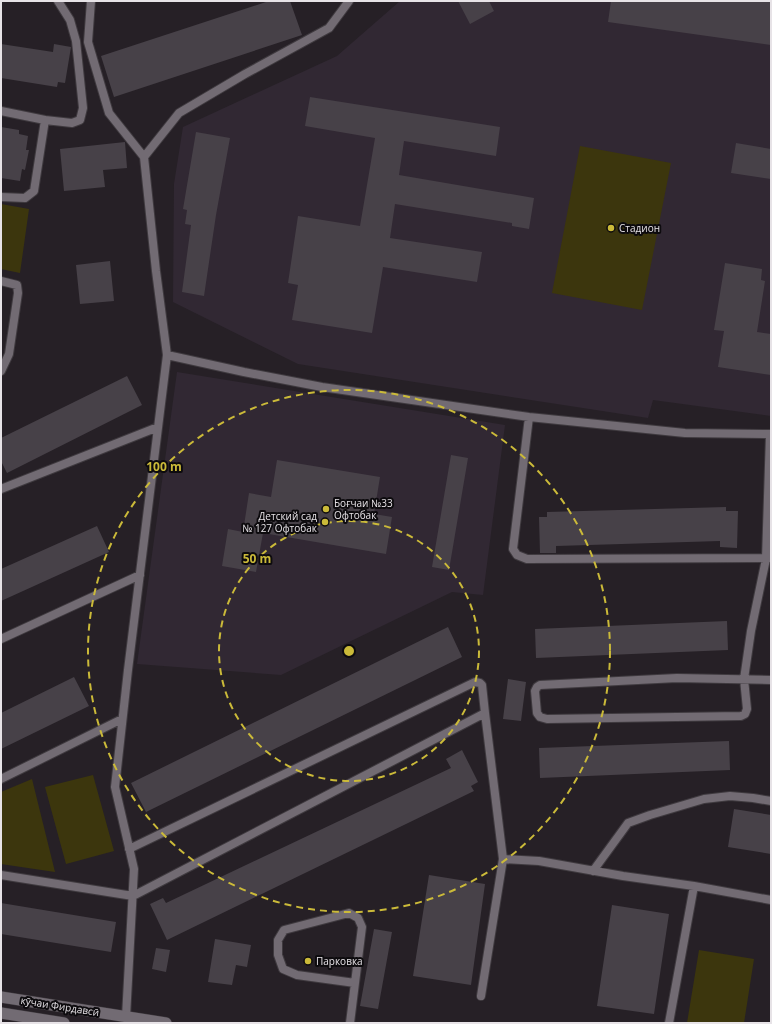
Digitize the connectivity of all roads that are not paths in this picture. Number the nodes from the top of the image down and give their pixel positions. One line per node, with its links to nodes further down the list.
1 (58, 1): 4 (lane)
2 (91, 1): 5 (lane)
3 (349, 1): 8 (lane)
4 (76, 40): 5 (lane); 7 (lane)
5 (88, 42): 8 (lane)
6 (1, 111): 7 (lane)
7 (45, 120): 9 (lane)
8 (144, 157): 11 (lane)
9 (1, 197)
10 (1, 281): 12 (lane)
11 (167, 354): 13 (lane); 14 (lane)
12 (1, 371)
13 (529, 417): 15 (lane); 17 (lane)
14 (158, 427): 16 (lane); 18 (lane)
15 (770, 434): 17 (lane)
16 (1, 489)
17 (768, 558): 20 (lane)
18 (140, 575): 19 (lane); 23 (lane)
19 (1, 639)
20 (744, 679): 20 (lane); 21 (lane)
21 (771, 680)
22 (485, 713): 26 (lane); 27 (lane); 31 (lane)
23 (122, 719): 24 (lane); 26 (lane)
24 (1, 779)
25 (771, 801): 28 (lane)
26 (129, 849): 31 (lane)
27 (503, 859): 28 (lane); 34 (lane)
28 (593, 871): 30 (lane)
29 (1, 875): 31 (lane)
30 (694, 886): 32 (lane); 41 (lane)
31 (133, 896): 37 (lane)
32 (771, 900)
33 (355, 983): 33 (lane); 40 (lane)
34 (481, 996)
35 (1, 997): 37 (street, кӯчаи Фирдавсӣ)
36 (1, 1013): 38 (street, кӯчаи Фирдавсӣ)
37 (125, 1020): 39 (street, кӯчаи Фирдавсӣ)
38 (64, 1023)
39 (166, 1023)
40 (350, 1023)
41 (669, 1023)

